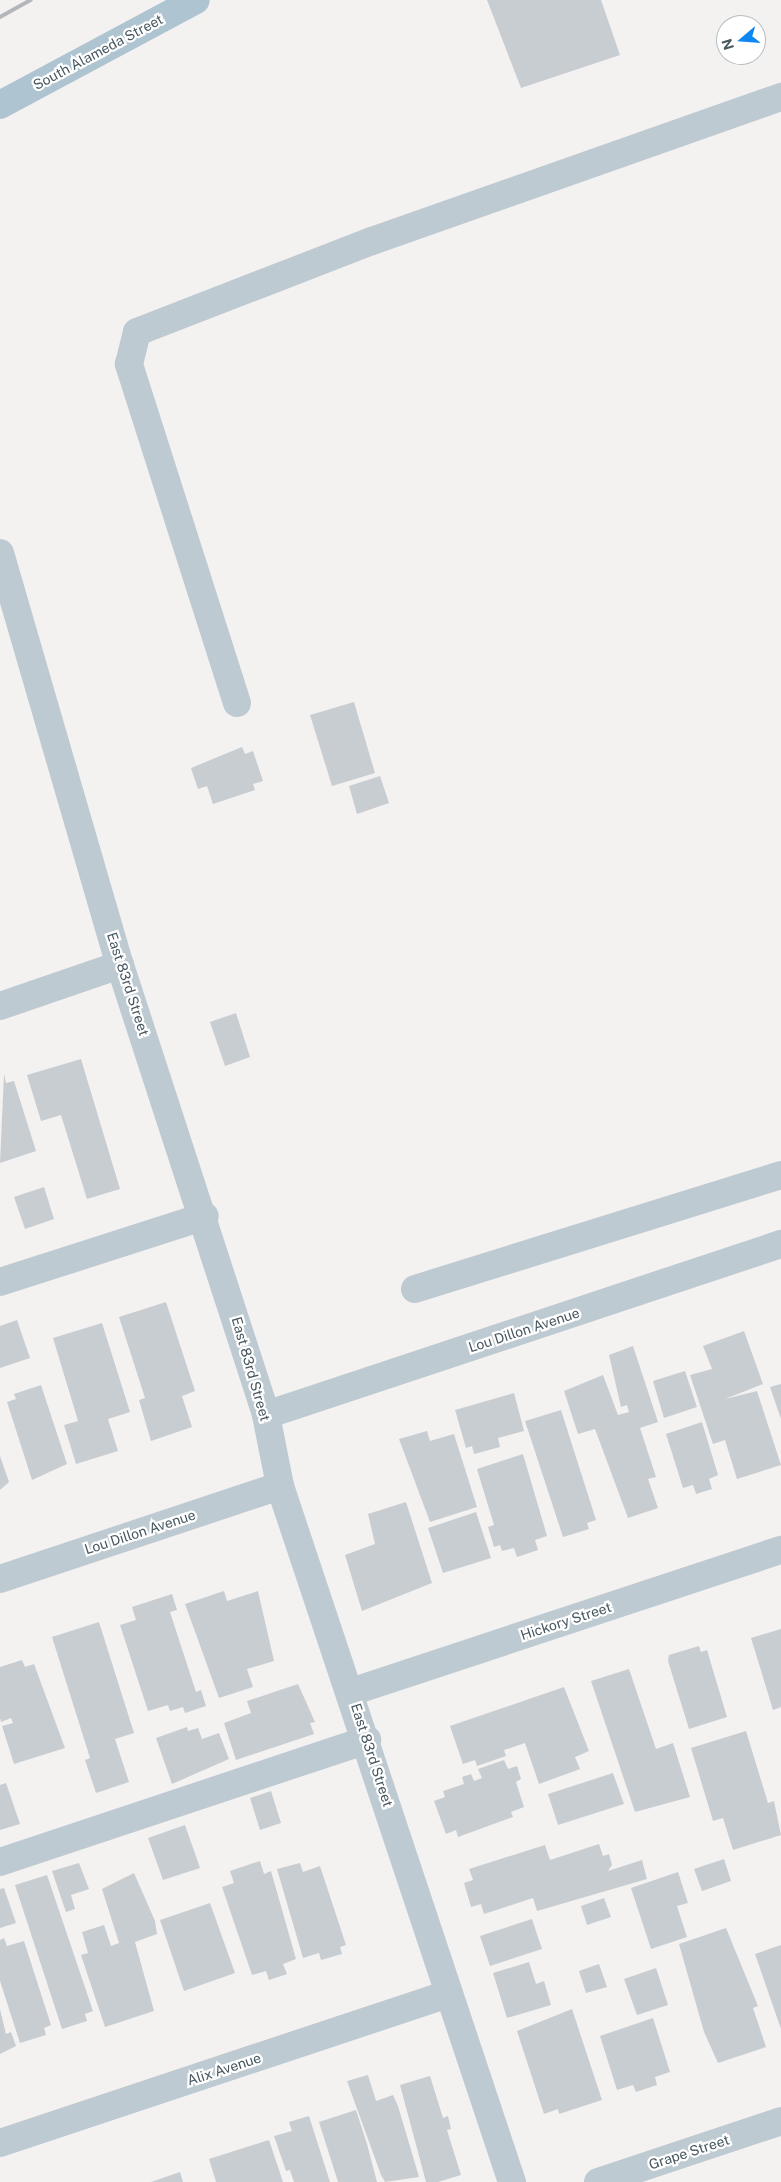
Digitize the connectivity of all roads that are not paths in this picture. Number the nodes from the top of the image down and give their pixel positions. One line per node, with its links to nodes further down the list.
1 (196, 0): 3 (main road, South Alameda Street)
2 (781, 97): 5 (street)
3 (0, 105)
4 (2, 566): 6 (street, East 83rd Street)
5 (237, 703)
6 (120, 965): 7 (street); 9 (street, East 83rd Street)
7 (0, 1006)
8 (781, 1175): 12 (street)
9 (205, 1216): 11 (street); 13 (street, East 83rd Street)
10 (781, 1244): 13 (street, Lou Dillon Avenue)
11 (0, 1282)
12 (415, 1289)
13 (266, 1415): 14 (street, East 83rd Street)
14 (280, 1486): 16 (street, Lou Dillon Avenue); 17 (street, East 83rd Street)
15 (781, 1550): 17 (street, Hickory Street)
16 (0, 1579)
17 (351, 1692): 18 (street, East 83rd Street)
18 (367, 1740): 19 (street); 20 (street, East 83rd Street)
19 (0, 1862)
20 (449, 1994): 22 (street, Alix Avenue); 23 (street, East 83rd Street)
21 (781, 2121): 24 (street, Grape Street)
22 (0, 2143)
23 (512, 2182)
24 (598, 2182)

